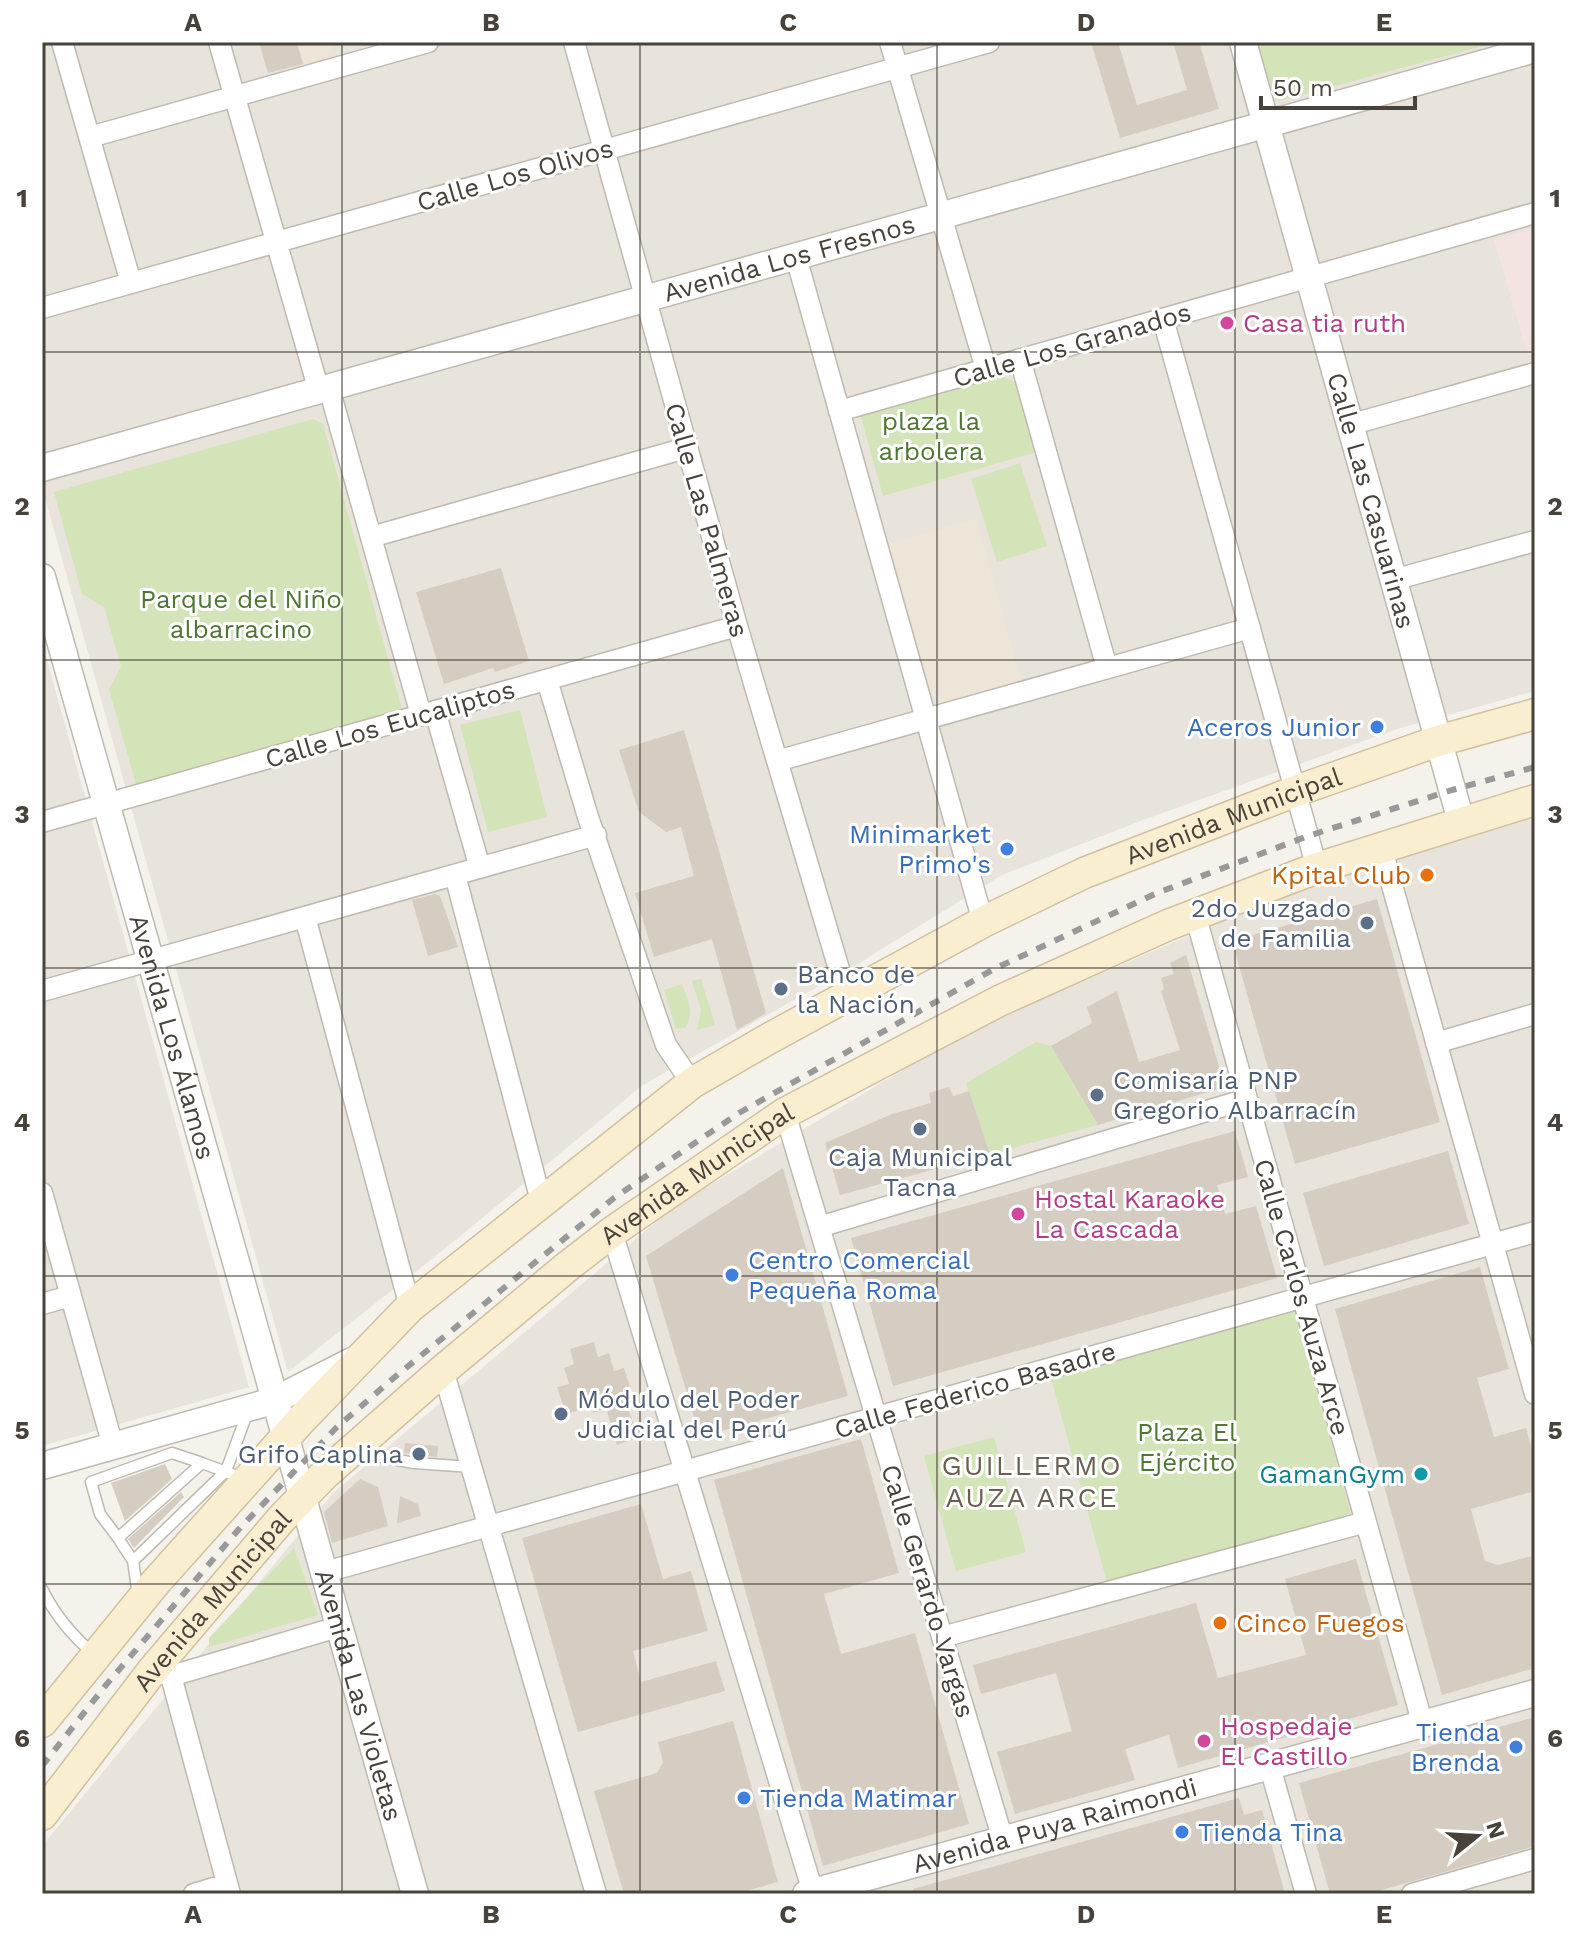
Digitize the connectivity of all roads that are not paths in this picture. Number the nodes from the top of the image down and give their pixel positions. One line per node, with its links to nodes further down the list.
1 (62, 42): 12 (street)
2 (219, 42): 10 (street)
3 (574, 42): 13 (street, Calle Las Palmeras)
4 (890, 42): 9 (street)
5 (989, 42): 9 (street, Calle Los Olivos)
6 (1243, 42): 11 (street, Calle Las Casuarinas)
7 (418, 43): 10 (street)
8 (1535, 49): 11 (street, Avenida Los Fresnos)
9 (897, 68): 13 (street, Calle Los Olivos); 15 (street)
10 (234, 97): 12 (street); 16 (street)
11 (1266, 125): 15 (street, Avenida Los Fresnos); 18 (street, Calle Las Casuarinas)
12 (90, 137): 19 (street)
13 (604, 150): 16 (street, Calle Los Olivos); 20 (street, Calle Las Palmeras)
14 (1535, 213): 18 (street, Calle Los Granados)
15 (941, 216): 17 (street, Avenida Los Fresnos); 24 (street)
16 (275, 242): 19 (street, Calle Los Olivos); 26 (street)
17 (796, 257): 20 (street, Avenida Los Fresnos); 27 (street)
18 (1309, 277): 22 (street, Calle Los Granados); 28 (street, Calle Las Casuarinas)
19 (131, 283): 21 (street, Calle Los Olivos)
20 (646, 299): 26 (street, Avenida Los Fresnos); 29 (street, Calle Las Palmeras)
21 (42, 308)
22 (1163, 319): 23 (street, Calle Los Granados); 36 (street)
23 (1020, 359): 24 (street, Calle Los Granados); 37 (street)
24 (986, 369): 27 (street, Calle Los Granados)
25 (1535, 373): 28 (street)
26 (324, 389): 30 (street, Avenida Los Fresnos); 31 (street)
27 (839, 411): 41 (street)
28 (1349, 425): 34 (street, Calle Las Casuarinas)
29 (686, 448): 31 (street); 35 (street, Calle Las Palmeras)
30 (42, 468)
31 (371, 537): 39 (street)
32 (1535, 541): 34 (street)
33 (42, 577): 46 (street, Avenida Los Álamos)
34 (1393, 580): 42 (street, Calle Las Casuarinas)
35 (737, 626): 38 (street, Calle Los Eucaliptos); 43 (street, Calle Las Palmeras)
36 (1250, 628): 37 (street); 44 (street)
37 (1107, 668): 41 (street)
38 (547, 680): 39 (street, Calle Los Eucaliptos); 49 (street)
39 (428, 713): 46 (street, Calle Los Eucaliptos); 51 (street)
40 (1535, 714): 42 (main road, Avenida Municipal)
41 (924, 719): 43 (street); 56 (street)
42 (1438, 741): 44 (main road, Avenida Municipal); 47 (street, Calle Las Casuarinas)
43 (777, 761): 59 (street, Calle Las Palmeras)
44 (1296, 791): 52 (street); 56 (main road, Avenida Municipal)
45 (1535, 800): 47 (main road, Avenida Municipal)
46 (105, 804): 48 (street, Calle Los Eucaliptos); 57 (street, Avenida Los Álamos)
47 (1461, 821): 50 (main road, Avenida Municipal)
48 (42, 822)
49 (596, 835): 51 (street); 62 (street)
50 (1381, 846): 52 (main road, Avenida Municipal); 61 (street)
51 (480, 868): 53 (street)
52 (1317, 868): 54 (main road, Avenida Municipal)
53 (455, 875): 55 (street); 66 (street)
54 (1195, 914): 63 (street, Calle Carlos Auza Arce); 64 (main road, Avenida Municipal)
55 (305, 917): 57 (street); 74 (street)
56 (983, 922): 59 (main road, Avenida Municipal)
57 (149, 960): 58 (street); 78 (street, Avenida Los Álamos)
58 (42, 991)
59 (847, 996): 62 (main road, Avenida Municipal)
60 (1535, 1014): 61 (street)
61 (1436, 1043): 70 (street)
62 (692, 1083): 66 (main road, Avenida Municipal)
63 (1247, 1099): 67 (street); 72 (street, Calle Carlos Auza Arce)
64 (785, 1113): 67 (street, Calle Gerardo Vargas); 68 (main road, Avenida Municipal)
65 (42, 1193): 71 (street)
66 (541, 1201): 74 (main road, Avenida Municipal)
67 (819, 1227): 79 (street, Calle Gerardo Vargas)
68 (612, 1232): 76 (main road, Avenida Municipal); 87 (street)
69 (1535, 1232): 70 (street, Calle Federico Basadre)
70 (1493, 1244): 72 (street, Calle Federico Basadre); 77 (street)
71 (71, 1296): 73 (street); 81 (street)
72 (1303, 1298): 79 (street, Calle Federico Basadre); 91 (street, Calle Carlos Auza Arce)
73 (42, 1304)
74 (410, 1307): 75 (main road, Avenida Municipal)
75 (364, 1355): 78 (street); 80 (main road, Avenida Municipal)
76 (443, 1370): 82 (main road, Avenida Municipal); 86 (street)
77 (1535, 1394)
78 (261, 1404): 80 (street, Avenida Los Álamos); 81 (street); 88 (lane)
79 (876, 1417): 87 (street, Calle Federico Basadre); 99 (street, Calle Gerardo Vargas)
80 (284, 1439): 88 (main road, Avenida Municipal); 90 (street, Avenida Los Álamos)
81 (113, 1446): 83 (street)
82 (352, 1451): 86 (lane); 90 (main road, Avenida Municipal)
83 (84, 1454): 85 (street); 89 (lane)
84 (202, 1463): 88 (lane); 89 (lane); 93 (lane)
85 (42, 1466)
86 (472, 1467): 92 (street)
87 (685, 1471): 92 (street, Calle Federico Basadre); 110 (street)
88 (237, 1476): 94 (lane); 97 (main road, Avenida Municipal)
89 (91, 1482): 93 (lane)
90 (301, 1497): 95 (street, Avenida Las Violetas); 101 (main road, Avenida Municipal)
91 (1366, 1522): 99 (street); 104 (street, Calle Carlos Auza Arce)
92 (490, 1525): 95 (street, Calle Federico Basadre); 113 (street)
93 (118, 1538): 94 (lane)
94 (133, 1561): 97 (lane)
95 (322, 1573): 98 (street, Avenida Las Violetas)
96 (42, 1589): 100 (lane)
97 (139, 1605): 100 (main road, Avenida Municipal)
98 (338, 1627): 101 (street); 112 (street, Avenida Las Violetas)
99 (942, 1637): 107 (street, Calle Gerardo Vargas)
100 (96, 1657): 103 (main road, Avenida Municipal)
101 (162, 1674): 106 (main road, Avenida Municipal); 109 (street)
102 (1535, 1693): 104 (street, Avenida Puya Raimondi)
103 (42, 1722)
104 (1423, 1725): 105 (street, Avenida Puya Raimondi)
105 (1270, 1767): 107 (street, Avenida Puya Raimondi); 114 (street)
106 (42, 1815)
107 (1003, 1840): 110 (street, Avenida Puya Raimondi)
108 (1535, 1859): 115 (street)
109 (229, 1889): 111 (street)
110 (810, 1893)
111 (194, 1894)
112 (415, 1894)
113 (596, 1894)
114 (1306, 1894)
115 (1412, 1894)

